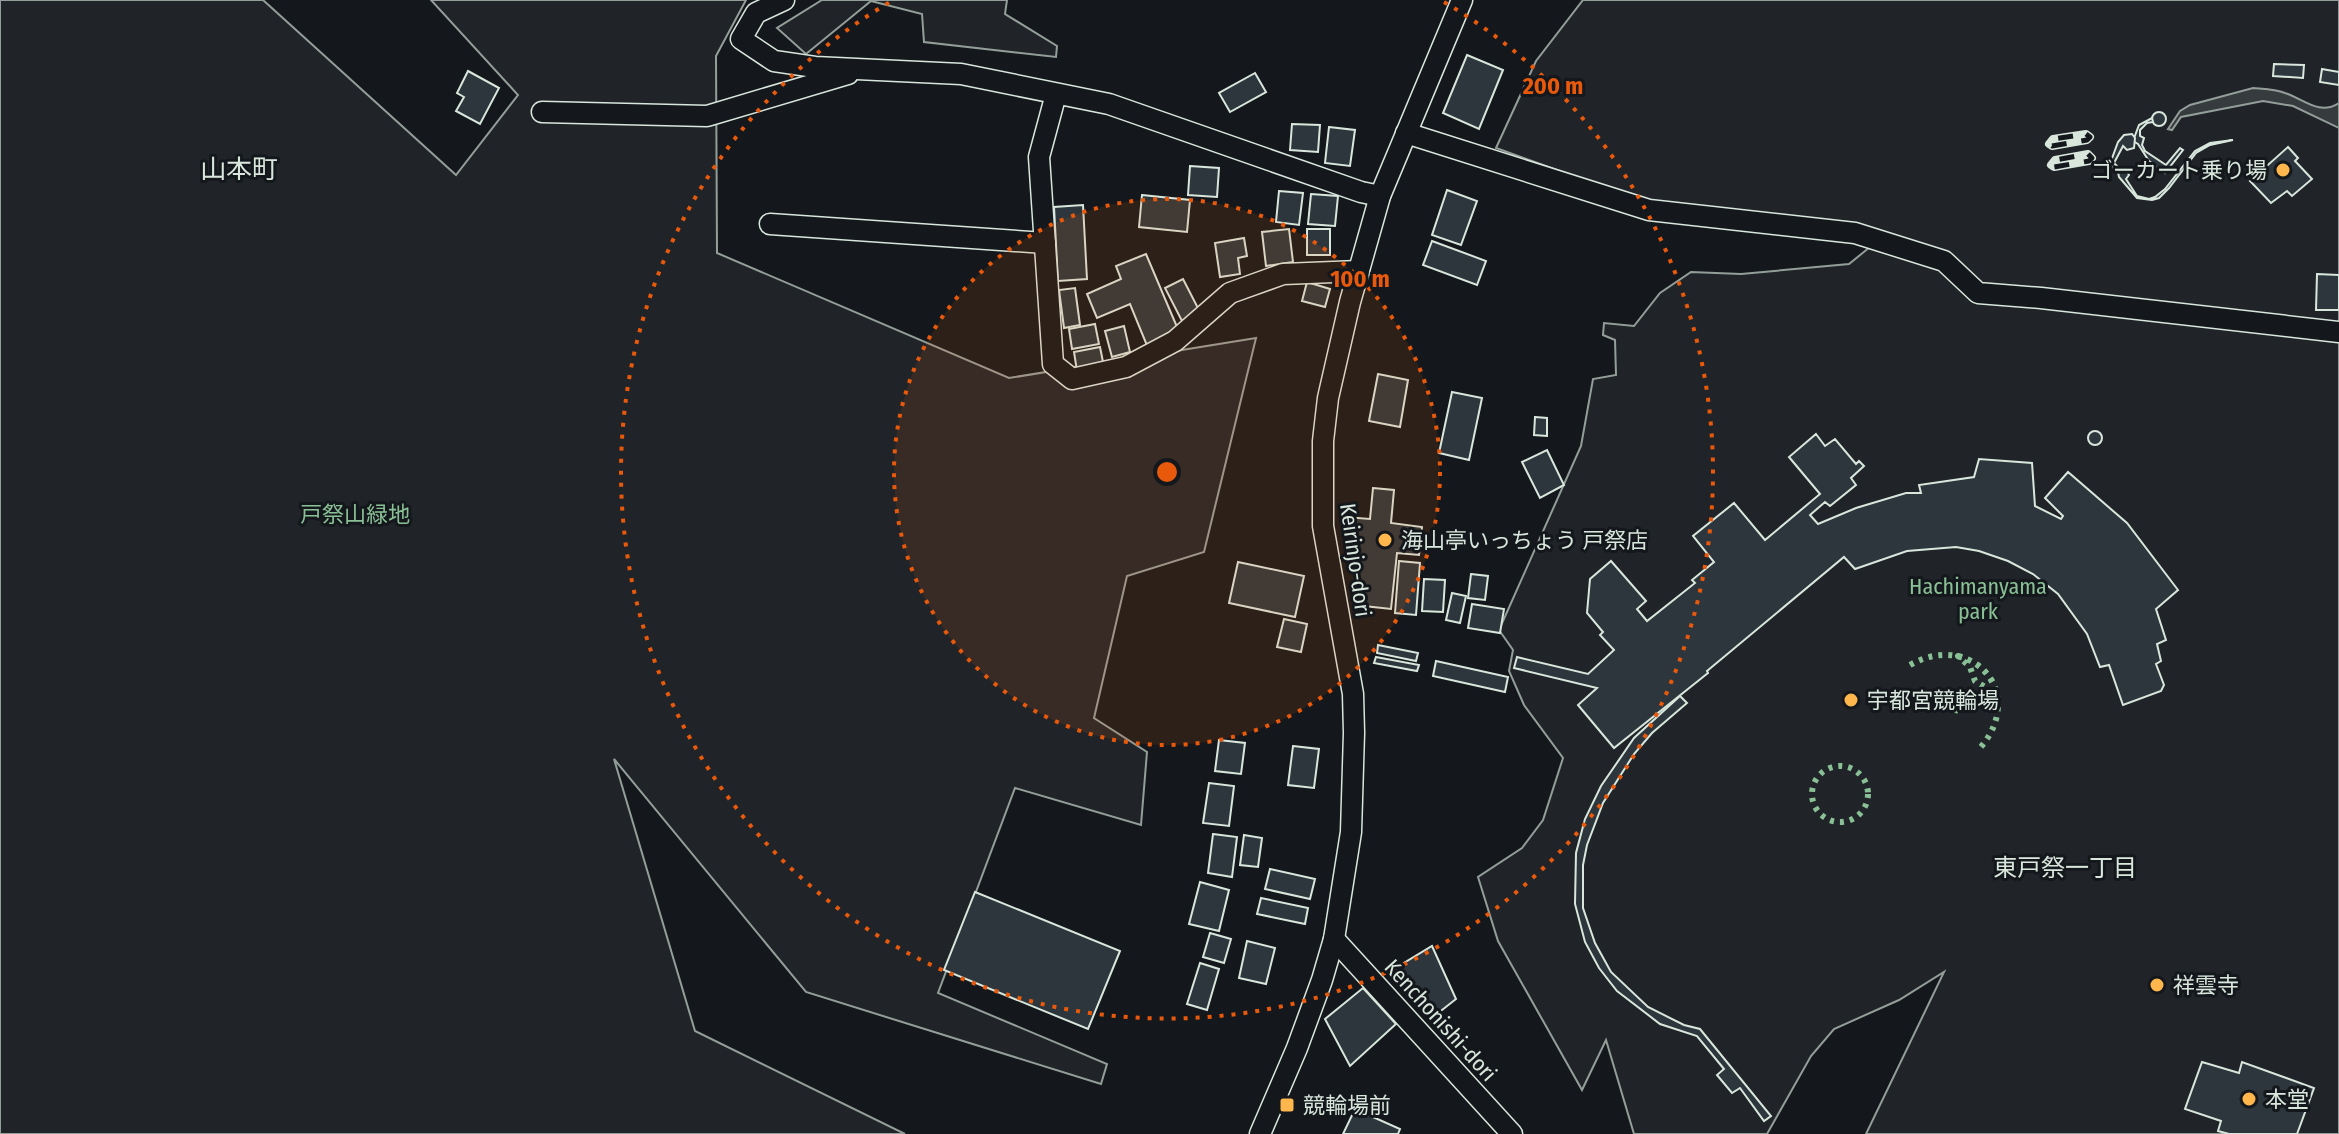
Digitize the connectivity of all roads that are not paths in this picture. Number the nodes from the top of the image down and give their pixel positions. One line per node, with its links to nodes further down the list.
1 (784, 0): 3 (street)
2 (1462, 0): 6 (street, Keirinjo-dori)
3 (866, 68): 4 (street); 5 (street)
4 (1056, 94): 7 (street); 9 (street)
5 (542, 112)
6 (1406, 133): 7 (street, Keirinjo-dori); 11 (street)
7 (1380, 196): 10 (street, Keirinjo-dori)
8 (770, 224): 9 (street)
9 (1045, 243): 10 (street)
10 (1359, 271): 12 (street, Keirinjo-dori)
11 (2339, 332)
12 (1334, 939): 13 (street, Keirinjo-dori); 14 (street, Kenchonishi-dori)
13 (1260, 1134)
14 (1512, 1134)

